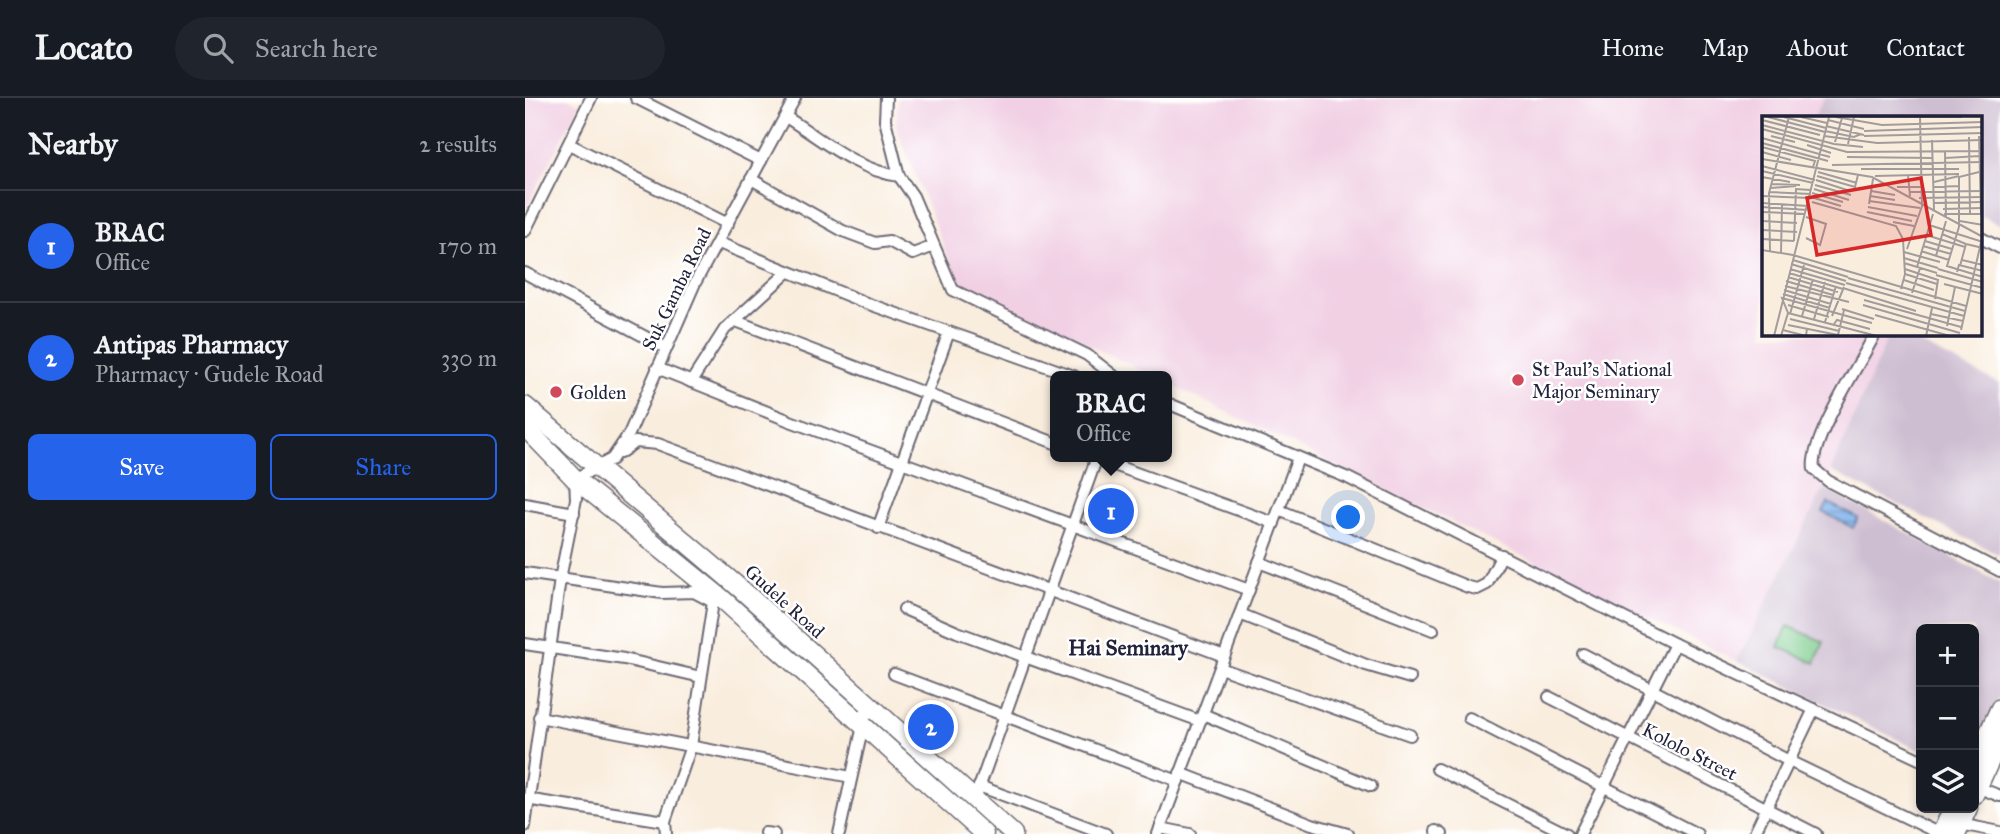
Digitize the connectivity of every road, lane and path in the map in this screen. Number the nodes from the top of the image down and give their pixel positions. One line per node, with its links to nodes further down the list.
1 (576, 98): 5 (street)
2 (636, 98): 8 (street)
3 (795, 98): 6 (street, Suk Gamba Road)
4 (886, 98): 9 (street)
5 (589, 101): 7 (street)
6 (786, 117): 8 (street, Suk Gamba Road); 9 (street)
7 (569, 144): 11 (street); 12 (street)
8 (761, 161): 10 (street, Suk Gamba Road)
9 (899, 176): 15 (street)
10 (751, 179): 11 (street, Suk Gamba Road); 15 (street)
11 (728, 224): 14 (street, Suk Gamba Road)
12 (525, 229)
13 (1983, 239): 16 (street)
14 (719, 243): 18 (street); 22 (street, Suk Gamba Road)
15 (934, 246): 25 (street)
16 (2000, 248)
17 (525, 272): 22 (street)
18 (788, 272): 19 (street); 20 (street)
19 (736, 321): 26 (street); 27 (street)
20 (949, 332): 24 (street); 27 (street)
21 (1873, 336): 47 (street)
22 (666, 348): 23 (street, Suk Gamba Road)
23 (657, 368): 26 (street); 35 (street, Suk Gamba Road)
24 (1060, 371)
25 (1107, 371)
26 (691, 382): 34 (street)
27 (925, 394): 32 (street); 34 (street)
28 (525, 405): 35 (main road, Gudele Road)
29 (1172, 405): 33 (street)
30 (525, 427): 31 (main road, Gudele Road)
31 (532, 438): 38 (main road, Gudele Road)
32 (1050, 441)
33 (1298, 458): 40 (street); 45 (street)
34 (901, 461): 42 (street); 44 (street)
35 (605, 462): 38 (street); 44 (street); 68 (main road, Gudele Road)
36 (1093, 462): 42 (street)
37 (1109, 462): 43 (street)
38 (575, 479): 41 (street); 52 (main road, Gudele Road)
39 (525, 504): 41 (street)
40 (1279, 510): 43 (street); 45 (street)
41 (574, 513): 49 (street)
42 (1073, 523): 50 (street); 51 (street)
43 (1274, 523): 46 (street)
44 (878, 528): 51 (street)
45 (1502, 555): 57 (street)
46 (1259, 562): 50 (street); 55 (street)
47 (2000, 571)
48 (525, 573): 49 (street)
49 (560, 579): 52 (street); 58 (street)
50 (1249, 590): 54 (street)
51 (1049, 592): 60 (street); 61 (street)
52 (717, 599): 64 (street); 75 (main road, Gudele Road)
53 (904, 609): 61 (street)
54 (1240, 614): 60 (street); 65 (street)
55 (1433, 630)
56 (525, 644): 58 (street)
57 (1675, 644): 66 (street); 70 (street)
58 (549, 648): 64 (street); 72 (street)
59 (1583, 654): 66 (street)
60 (1224, 656): 62 (street)
61 (1025, 657): 71 (street); 73 (street)
62 (1220, 668): 73 (street); 76 (street)
63 (894, 674): 71 (street)
64 (701, 677): 79 (street)
65 (1410, 678)
66 (1652, 692): 77 (street); 82 (street)
67 (1549, 697): 77 (street, Kololo Street)
68 (868, 704): 75 (street); 89 (main road, Gudele Road)
69 (2000, 708): 80 (main road)
70 (1814, 709): 81 (street); 82 (street)
71 (1005, 716): 85 (street); 89 (street)
72 (540, 717): 79 (street); 92 (street)
73 (1201, 717): 85 (street); 87 (street)
74 (1469, 718): 88 (street)
75 (862, 721): 84 (street); 101 (main road, Gudele Road)
76 (1410, 735)
77 (1629, 739): 88 (street); 93 (street, Kololo Street)
78 (2000, 739): 86 (main road)
79 (691, 746): 84 (street); 95 (street)
80 (1979, 753)
81 (1916, 758)
82 (1789, 761): 93 (street); 111 (street)
83 (1437, 769): 106 (street)
84 (851, 777): 100 (street)
85 (1179, 777): 97 (street); 105 (street)
86 (1979, 784)
87 (1371, 786)
88 (1605, 786): 107 (street); 108 (street)
89 (977, 792): 102 (main road, Gudele Road); 103 (street)
90 (1979, 792): 91 (street)
91 (2000, 796)
92 (527, 799): 95 (street); 96 (street)
93 (1765, 810): 109 (street); 110 (street, Kololo Street)
94 (1959, 819): 98 (street); 111 (main road)
95 (665, 821): 99 (street)
96 (525, 826)
97 (1159, 831): 104 (street)
98 (2000, 832)
99 (666, 834)
100 (839, 834)
101 (984, 834)
102 (1013, 834)
103 (1106, 834)
104 (1189, 834)
105 (1348, 834)
106 (1567, 834)
107 (1580, 834)
108 (1697, 834)
109 (1754, 834)
110 (1816, 834)
111 (1941, 834)

